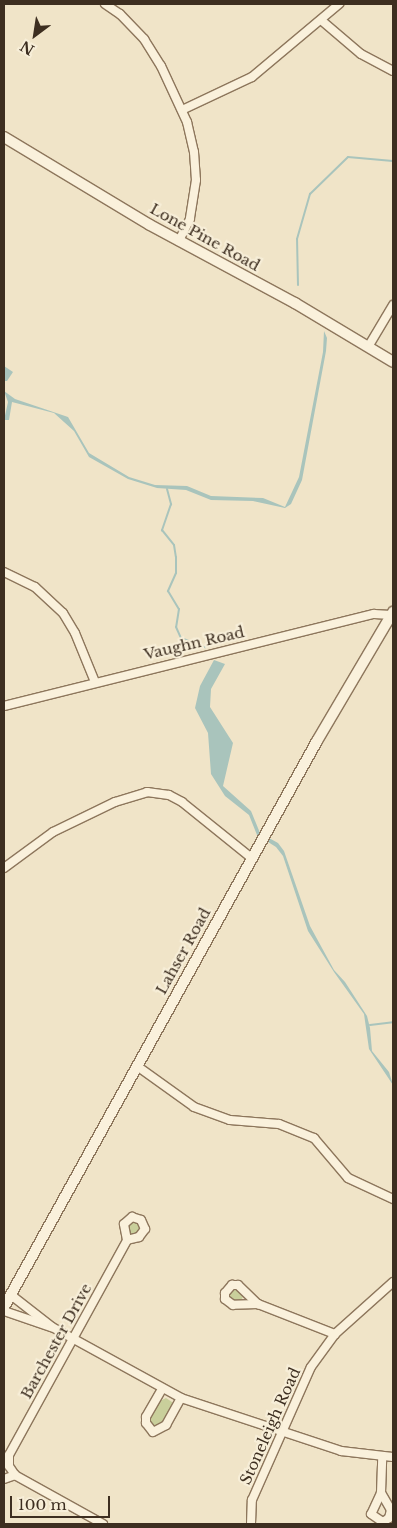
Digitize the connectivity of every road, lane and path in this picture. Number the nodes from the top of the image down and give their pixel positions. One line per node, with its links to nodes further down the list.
1 (105, 4): 5 (street)
2 (339, 4): 3 (street)
3 (321, 20): 4 (street); 5 (street)
4 (393, 71)
5 (182, 110): 7 (street)
6 (4, 138): 7 (street, Lone Pine Road)
7 (178, 241): 9 (street, Lone Pine Road)
8 (393, 305): 9 (street)
9 (368, 347): 10 (street, Lone Pine Road)
10 (393, 362)
11 (4, 572): 13 (street)
12 (392, 613): 13 (street, Vaughn Road); 15 (street, Lahser Road)
13 (95, 682): 14 (street, Vaughn Road)
14 (4, 706)
15 (253, 859): 16 (street); 17 (street, Lahser Road)
16 (4, 868)
17 (137, 1066): 18 (street); 21 (street, Lahser Road)
18 (393, 1199)
19 (127, 1240): 27 (street, Barchester Drive)
20 (393, 1282): 26 (street, Stoneleigh Road)
21 (11, 1295): 23 (street, Lahser Road); 25 (street)
22 (258, 1304): 26 (street)
23 (4, 1307)
24 (4, 1311): 25 (street)
25 (52, 1328): 27 (street)
26 (335, 1334): 30 (street, Stoneleigh Road)
27 (73, 1339): 28 (street); 31 (street, Barchester Drive)
28 (162, 1389): 29 (street); 29 (street)
29 (180, 1398): 30 (street)
30 (281, 1432): 33 (street); 38 (street, Stoneleigh Road)
31 (6, 1455): 34 (street, Barchester Drive)
32 (393, 1456): 33 (street)
33 (382, 1457): 36 (street)
34 (15, 1475): 35 (street); 37 (street)
35 (4, 1479)
36 (381, 1493)
37 (103, 1524)
38 (251, 1524)

